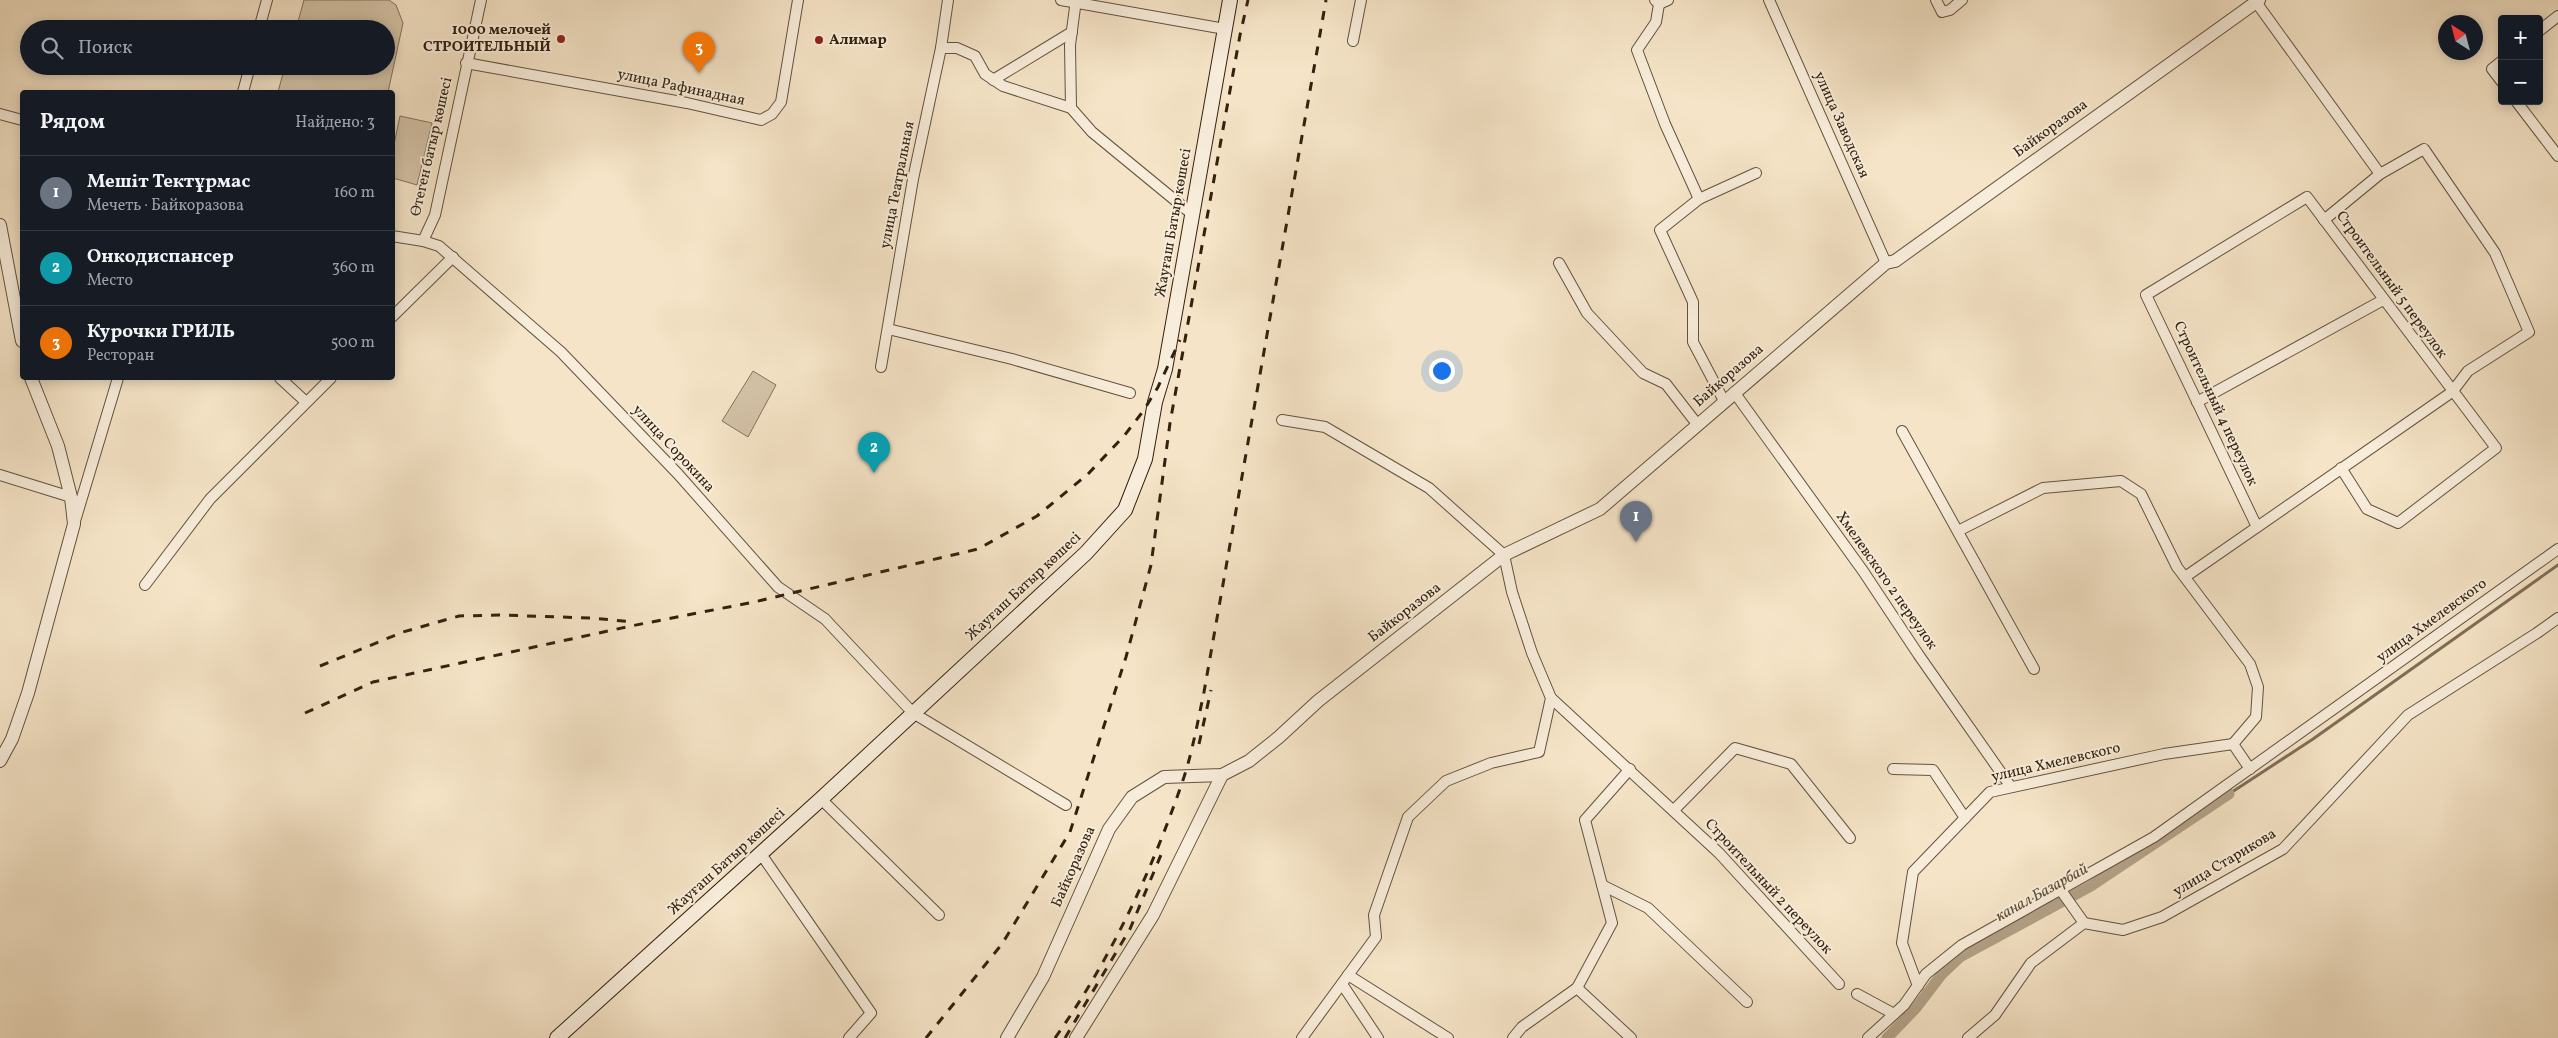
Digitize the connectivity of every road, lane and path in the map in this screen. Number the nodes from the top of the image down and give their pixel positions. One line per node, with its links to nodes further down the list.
1 (267, 0): 15 (street)
2 (481, 0): 21 (street, Өтеген батыр көшесі)
3 (798, 0): 21 (street, улица Рафинадная)
4 (948, 0): 20 (street, улица Театральная)
5 (1061, 0): 11 (street)
6 (1230, 0): 17 (main road, Жауғаш Батыр көшесі)
7 (1361, 0): 19 (street)
8 (1769, 0): 42 (street, улица Заводская)
9 (1936, 0): 10 (street)
10 (1962, 0)
11 (1076, 1): 17 (street); 18 (street)
12 (1661, 1): 34 (street)
13 (2258, 1): 33 (street); 42 (street, Байкоразова)
14 (2558, 16): 16 (street)
15 (262, 20)
16 (2543, 28)
17 (1225, 29): 35 (main road, Жауғаш Батыр көшесі)
18 (1072, 32): 25 (street); 28 (street)
19 (1354, 41)
20 (941, 48): 25 (street); 46 (street, улица Театральная)
21 (466, 63): 39 (street, Өтеген батыр көшесі)
22 (2498, 64): 24 (street)
23 (248, 75): 26 (street)
24 (2498, 77)
25 (994, 80): 28 (street)
26 (244, 90)
27 (2519, 105): 31 (street)
28 (1071, 108): 35 (street)
29 (0, 114): 30 (street)
30 (20, 119)
31 (2558, 156)
32 (1756, 172): 34 (street)
33 (2380, 174): 36 (street); 55 (street)
34 (1699, 199): 56 (street)
35 (1193, 215): 75 (main road, Жауғаш Батыр көшесі)
36 (2324, 220): 43 (street, Строительный 5 переулок); 44 (street, Строительный 5 переулок)
37 (0, 225): 47 (street)
38 (395, 236): 39 (street, улица Сорокина)
39 (423, 240): 40 (street, улица Сорокина)
40 (452, 257): 45 (street); 75 (street, улица Сорокина)
41 (1558, 263): 60 (street)
42 (1886, 263): 54 (street, Байкоразова)
43 (2146, 295): 58 (street, Строительный 4 переулок)
44 (2384, 300): 55 (street, Строительный 5 переулок); 58 (street)
45 (395, 313)
46 (888, 329): 48 (street, улица Театральная); 53 (street)
47 (20, 330)
48 (881, 368)
49 (32, 380): 64 (street)
50 (117, 380): 65 (street)
51 (282, 380): 57 (street)
52 (329, 380): 57 (street)
53 (1130, 392)
54 (1734, 392): 56 (street, Байкоразова); 82 (street, Хмелевского 2 переулок)
55 (2452, 392): 62 (street); 62 (street, Строительный 5 переулок)
56 (1724, 401): 60 (street, Байкоразова)
57 (306, 402): 71 (street)
58 (2197, 402): 66 (street, Строительный 4 переулок)
59 (1282, 420): 69 (street)
60 (1697, 424): 69 (street, Байкоразова)
61 (1902, 431): 67 (street)
62 (2341, 468): 66 (street)
63 (0, 475): 64 (street)
64 (71, 497): 65 (street)
65 (74, 524): 77 (street)
66 (2257, 527): 70 (street)
67 (1958, 531): 70 (street); 73 (street)
68 (2558, 549): 79 (street, улица Хмелевского)
69 (1504, 555): 74 (street, Строительный 2 переулок); 81 (street, Байкоразова)
70 (2185, 577): 76 (street)
71 (145, 585)
72 (2558, 618): 92 (street, улица Старикова)
73 (2034, 669)
74 (1551, 698): 78 (street, Строительный 2 переулок); 93 (street)
75 (912, 713): 83 (main road, Жауғаш Батыр көшесі); 84 (street, улица Сорокина)
76 (2234, 744): 79 (street); 82 (street, улица Хмелевского)
77 (0, 761)
78 (1630, 769): 85 (street, Строительный 2 переулок); 89 (street)
79 (2250, 769): 90 (street, улица Хмелевского)
80 (1893, 770): 86 (street)
81 (1222, 775): 102 (street, Байкоразова); 103 (street)
82 (2012, 787): 86 (street, улица Хмелевского)
83 (822, 799): 88 (main road, Жауғаш Батыр көшесі); 91 (street)
84 (1066, 805)
85 (1674, 810): 87 (street); 94 (street, Строительный 2 переулок)
86 (1965, 818): 95 (street, улица Хмелевского)
87 (1850, 838)
88 (761, 854): 100 (main road, Жауғаш Батыр көшесі); 101 (street)
89 (1602, 885): 96 (street); 98 (street)
90 (2060, 890): 92 (street); 95 (street, улица Хмелевского)
91 (939, 915)
92 (2082, 921): 110 (street)
93 (1345, 980): 104 (street); 105 (street); 106 (street)
94 (1839, 984)
95 (1918, 986): 99 (street, улица Хмелевского)
96 (1578, 988): 107 (street); 108 (street)
97 (1857, 994): 99 (street)
98 (1746, 1002)
99 (1894, 1014): 109 (street, улица Хмелевского)
100 (557, 1038)
101 (849, 1038)
102 (1007, 1038)
103 (1076, 1038)
104 (1302, 1038)
105 (1378, 1038)
106 (1448, 1038)
107 (1513, 1038)
108 (1631, 1038)
109 (1868, 1038)
110 (1968, 1038)

